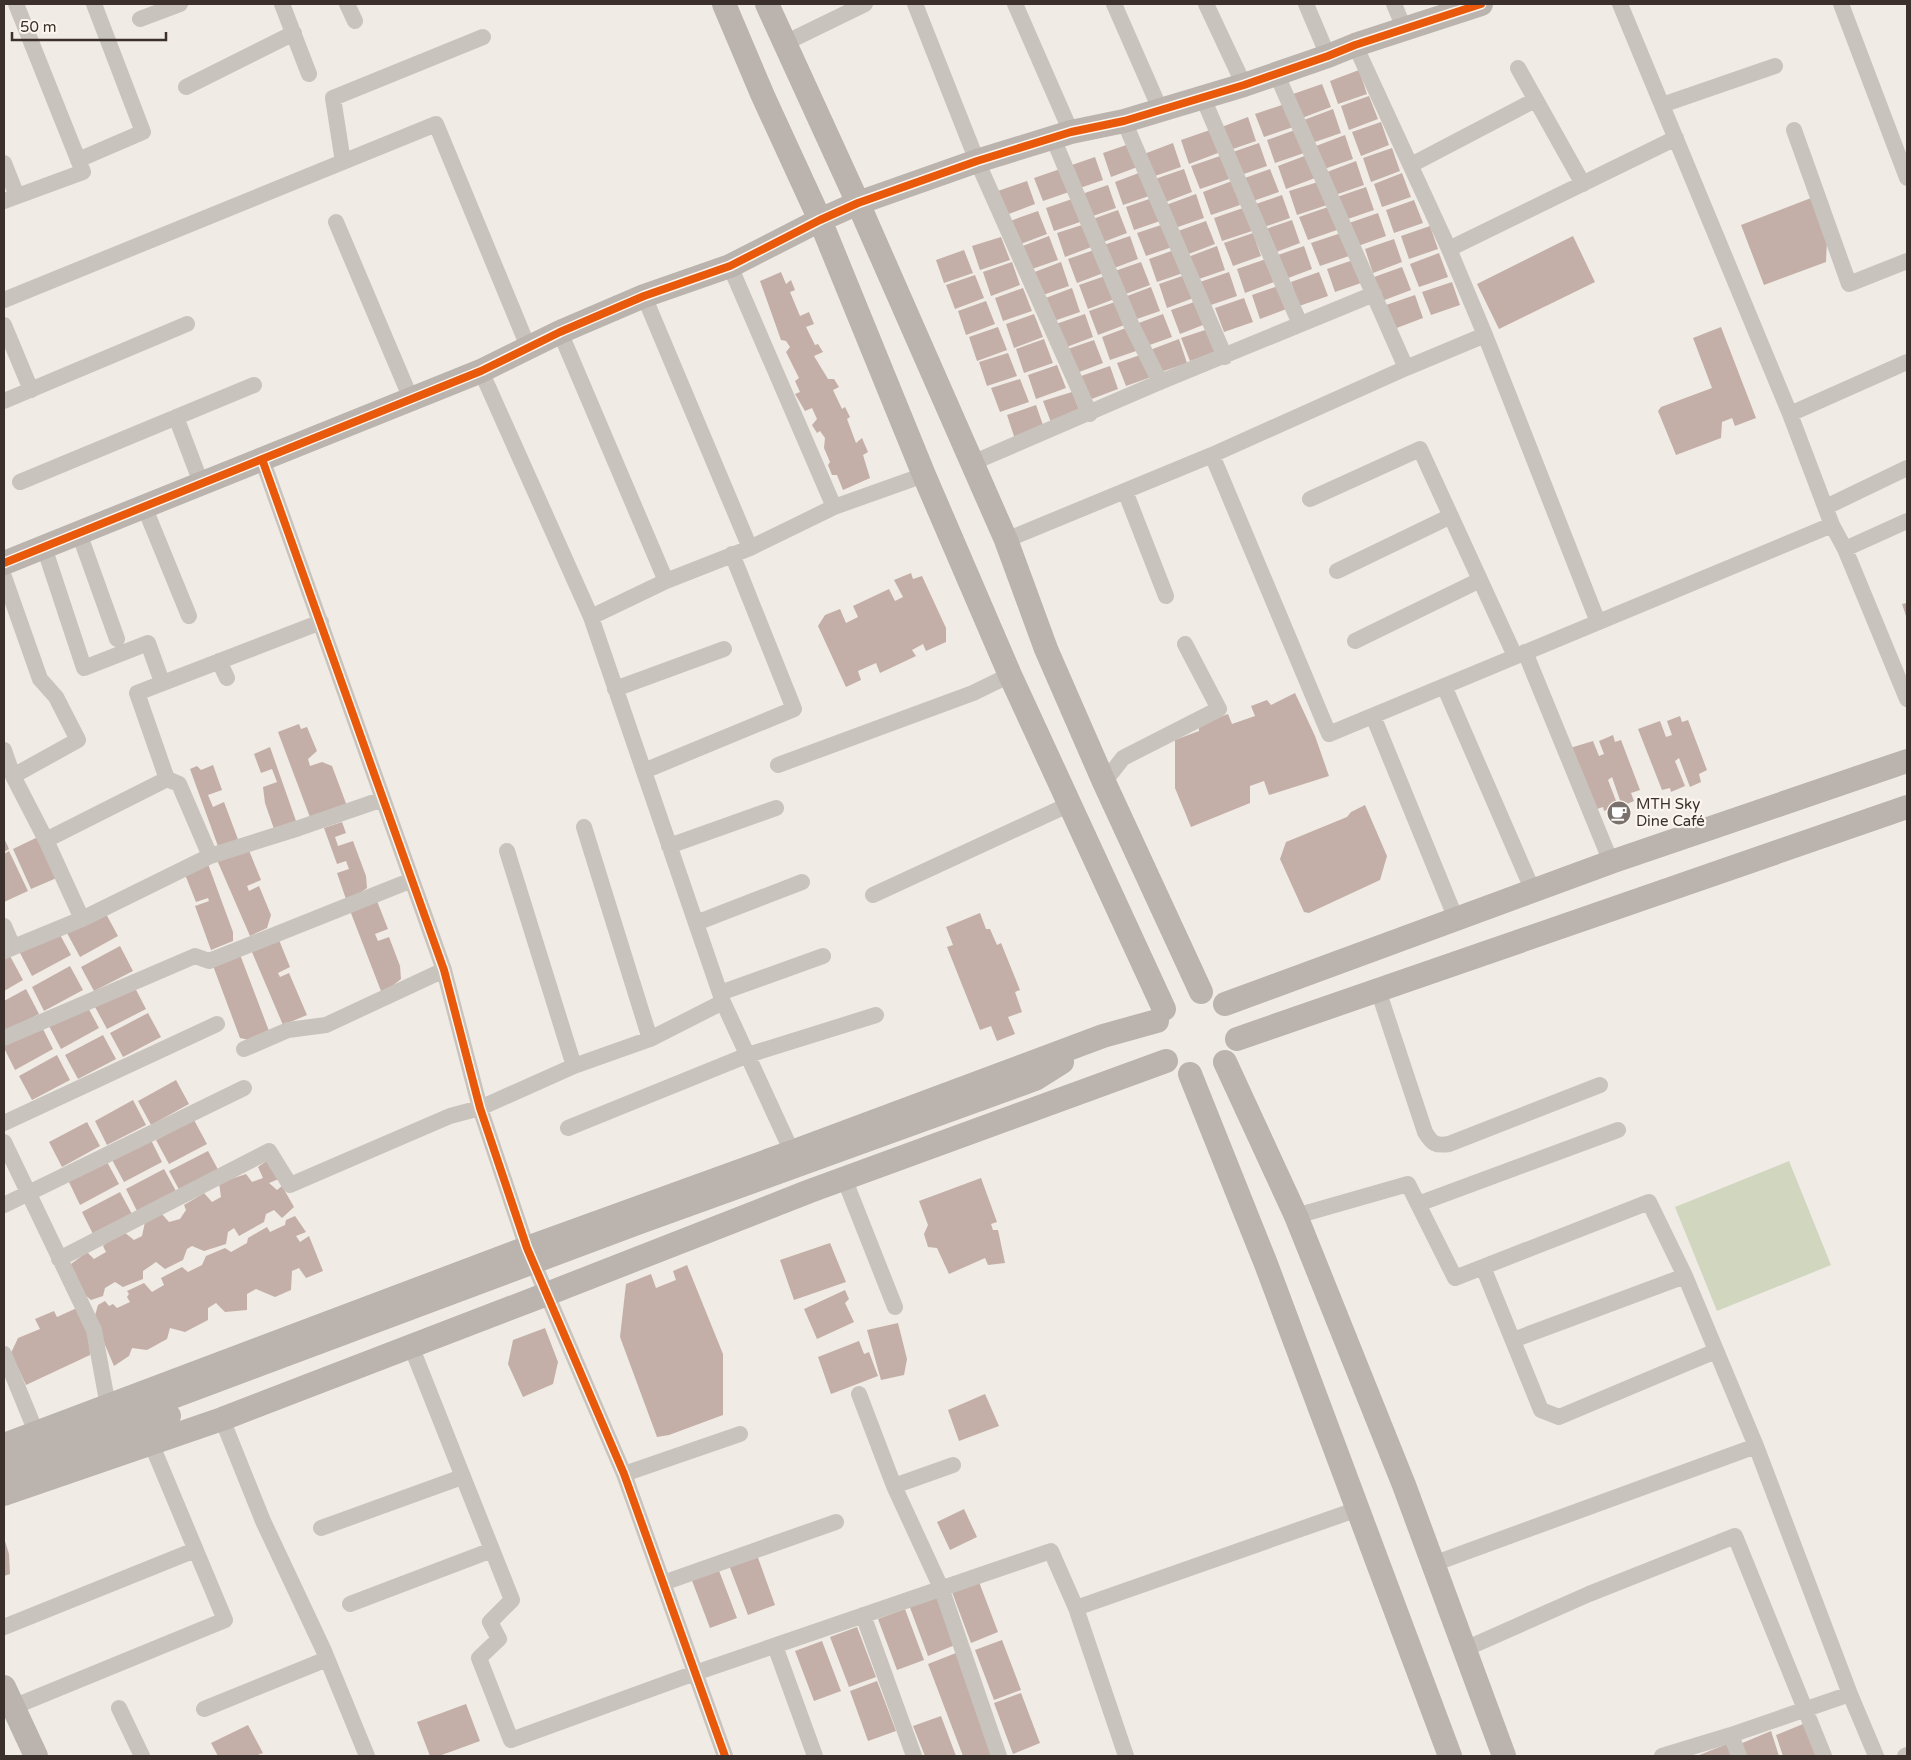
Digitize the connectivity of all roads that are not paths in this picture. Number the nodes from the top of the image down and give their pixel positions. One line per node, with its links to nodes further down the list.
1 (16, 4): 41 (street)
2 (94, 4): 41 (street)
3 (180, 4): 18 (street)
4 (282, 4): 21 (street)
5 (347, 4): 19 (street)
6 (724, 4): 50 (street)
7 (767, 4): 23 (street)
8 (865, 4): 23 (street)
9 (915, 4): 42 (street)
10 (1015, 4): 38 (street)
11 (1114, 4): 35 (street)
12 (1206, 4): 30 (street)
13 (1306, 4): 25 (street)
14 (1394, 4): 20 (street)
15 (1481, 4): 20 (street)
16 (1620, 4): 34 (street)
17 (1841, 4): 40 (street)
18 (140, 19)
19 (354, 21)
20 (1404, 28): 24 (street)
21 (294, 33): 28 (street); 31 (street)
22 (482, 37): 43 (street)
23 (784, 43): 49 (street)
24 (1355, 45): 25 (street); 45 (street)
25 (1328, 56): 29 (street)
26 (1774, 66): 34 (street)
27 (1518, 68): 33 (street)
28 (309, 74)
29 (1277, 75): 30 (street); 55 (street)
30 (1244, 85): 32 (street)
31 (186, 87)
32 (1203, 98): 35 (street); 59 (street)
33 (1536, 100): 45 (street); 47 (street)
34 (1662, 105): 39 (street)
35 (1160, 109): 36 (street)
36 (1124, 121): 38 (street); 64 (street)
37 (1794, 130): 53 (street)
38 (1062, 135): 42 (street); 68 (street)
39 (1676, 138): 47 (street); 74 (street)
40 (1903, 156): 46 (street)
41 (78, 160): 48 (street)
42 (977, 161): 49 (street); 73 (street)
43 (343, 162): 57 (street); 63 (street)
44 (4, 163): 48 (street)
45 (1411, 165): 52 (street)
46 (1907, 178)
47 (1583, 184): 52 (street)
48 (10, 199)
49 (858, 203): 50 (street); 78 (street)
50 (820, 220): 54 (street); 80 (street)
51 (336, 222): 71 (street)
52 (1449, 249): 62 (street)
53 (1907, 261)
54 (730, 266): 56 (street); 86 (street)
55 (1374, 294): 59 (street); 66 (street)
56 (644, 296): 61 (street); 94 (street)
57 (4, 300)
58 (187, 324): 70 (street)
59 (1300, 324): 64 (street)
60 (4, 325): 70 (street)
61 (560, 332): 63 (street); 100 (street)
62 (1485, 335): 66 (street); 106 (street)
63 (529, 349): 67 (street)
64 (1224, 357): 68 (street)
65 (1907, 362): 74 (street)
66 (1406, 368): 76 (street)
67 (481, 371): 71 (street); 104 (street)
68 (1160, 382): 73 (street)
69 (254, 385): 75 (street)
70 (31, 390): 72 (street)
71 (411, 399): 77 (street)
72 (4, 401)
73 (1090, 414): 78 (street)
74 (1790, 414): 87 (street)
75 (176, 417): 81 (street); 82 (street)
76 (1212, 455): 83 (street); 119 (street)
77 (262, 458): 82 (street); 105 (street)
78 (972, 463): 92 (street)
79 (1907, 468): 87 (street)
80 (924, 475): 86 (street); 113 (street)
81 (20, 482)
82 (201, 483): 85 (street)
83 (1124, 491): 92 (street); 102 (street)
84 (1310, 499): 88 (street)
85 (144, 506): 91 (street); 103 (street)
86 (834, 507): 94 (street)
87 (1826, 507): 90 (street)
88 (1451, 516): 98 (street); 101 (street)
89 (1907, 523): 95 (street)
90 (1832, 525): 95 (street); 106 (street)
91 (80, 533): 93 (street); 107 (street)
92 (1006, 540): 126 (street)
93 (44, 547): 97 (street); 115 (street)
94 (750, 548): 96 (street)
95 (1845, 549): 118 (street)
96 (732, 554): 100 (street); 123 (street)
97 (4, 564)
98 (1336, 571)
99 (4, 577): 124 (street)
100 (666, 580): 104 (street)
101 (1480, 580): 108 (street); 111 (street)
102 (1166, 596)
103 (189, 616)
104 (591, 617): 117 (street)
105 (321, 622): 112 (street); 127 (street)
106 (1598, 622): 111 (street)
107 (117, 639)
108 (1355, 641)
109 (1185, 644): 126 (street)
110 (724, 649): 117 (street)
111 (1520, 654): 116 (street); 136 (street)
112 (219, 661): 114 (street); 115 (street)
113 (1010, 675): 122 (street); 128 (street)
114 (227, 678)
115 (162, 682): 125 (street)
116 (1444, 686): 119 (street); 139 (street)
117 (615, 689): 123 (street)
118 (1907, 699)
119 (1373, 716): 141 (street)
120 (4, 750): 124 (street)
121 (1907, 761): 136 (street)
122 (778, 765)
123 (644, 771): 133 (street)
124 (13, 776): 132 (street)
125 (166, 779): 132 (street); 135 (street)
126 (1104, 782): 149 (street)
127 (383, 799): 135 (street); 137 (street)
128 (1070, 804): 140 (street); 153 (street)
129 (1907, 807): 148 (street)
130 (776, 808): 133 (street)
131 (584, 827): 157 (street)
132 (46, 840): 142 (street)
133 (669, 846): 143 (street)
134 (506, 851): 163 (street)
135 (210, 856): 142 (street)
136 (1611, 862): 139 (street)
137 (412, 880): 147 (street); 156 (street)
138 (802, 882): 143 (street)
139 (1532, 891): 141 (street)
140 (873, 895)
141 (1456, 918): 151 (street)
142 (82, 919): 145 (street)
143 (696, 923): 150 (street)
144 (4, 926): 145 (street)
145 (8, 949)
146 (823, 956): 150 (street)
147 (444, 970): 159 (street); 169 (street)
148 (1378, 990): 158 (street); 166 (street)
149 (1201, 992): 151 (street); 153 (street)
150 (722, 998): 157 (street); 160 (street)
151 (1225, 1004): 158 (street)
152 (876, 1015): 160 (street)
153 (1161, 1015): 155 (street); 161 (street)
154 (217, 1024): 170 (street)
155 (1102, 1036): 168 (street); 174 (street)
156 (4, 1038)
157 (650, 1039): 163 (street)
158 (1237, 1039): 162 (street)
159 (244, 1049)
160 (748, 1055): 171 (street); 174 (street)
161 (1166, 1061): 164 (street); 165 (street)
162 (1225, 1062): 164 (street); 179 (street)
163 (574, 1066): 169 (street)
164 (1190, 1074): 205 (street)
165 (1117, 1079): 168 (street); 175 (street)
166 (1600, 1085)
167 (244, 1088): 176 (street)
168 (977, 1107): 198 (street, bridge); 202 (street, bridge)
169 (480, 1108): 180 (street); 181 (street)
170 (4, 1123)
171 (568, 1128)
172 (1618, 1130): 177 (street)
173 (4, 1142): 176 (street)
174 (792, 1152): 180 (street)
175 (844, 1178): 184 (street); 185 (street)
176 (28, 1193): 178 (street); 181 (street)
177 (1418, 1204): 179 (street); 182 (street)
178 (4, 1205)
179 (1296, 1216): 210 (street)
180 (527, 1248): 184 (street); 191 (street)
181 (59, 1259): 191 (street)
182 (1483, 1267): 183 (street); 186 (street)
183 (1685, 1276): 186 (street); 188 (street)
184 (547, 1294): 187 (street); 200 (street)
185 (895, 1306)
186 (1513, 1340): 188 (street)
187 (411, 1346): 192 (street); 201 (street)
188 (1716, 1351): 197 (street)
189 (4, 1354): 193 (street)
190 (859, 1394): 203 (street)
191 (108, 1406): 193 (street)
192 (222, 1418): 195 (street); 219 (street)
193 (36, 1432): 196 (street)
194 (740, 1434): 200 (street)
195 (151, 1443): 204 (street); 208 (street)
196 (4, 1444)
197 (1756, 1446): 210 (street); 221 (street)
198 (4, 1460)
199 (953, 1465): 203 (street)
200 (624, 1474): 211 (street)
201 (462, 1477): 207 (street); 209 (street)
202 (4, 1478)
203 (894, 1486): 212 (street)
204 (4, 1494)
205 (1358, 1509): 214 (street); 235 (street)
206 (836, 1522): 211 (street)
207 (321, 1528)
208 (195, 1550): 216 (street); 222 (street)
209 (492, 1550): 213 (street); 220 (street)
210 (1433, 1564): 218 (street)
211 (663, 1583): 220 (street)
212 (942, 1590): 214 (street); 215 (street); 233 (street)
213 (350, 1604)
214 (1076, 1608): 234 (street)
215 (863, 1615): 217 (street); 232 (street)
216 (4, 1627)
217 (775, 1646): 220 (street); 231 (street)
218 (1465, 1649): 225 (street); 236 (street)
219 (326, 1659): 224 (street); 229 (street)
220 (695, 1673): 230 (street)
221 (1850, 1694): 225 (street); 240 (street)
222 (8, 1699): 227 (street)
223 (119, 1708): 228 (street)
224 (204, 1709)
225 (1804, 1709): 226 (street); 239 (street)
226 (1731, 1735): 237 (street); 238 (street)
227 (36, 1756)
228 (142, 1756)
229 (367, 1756)
230 (725, 1756)
231 (816, 1756)
232 (914, 1756)
233 (998, 1756)
234 (1126, 1756)
235 (1450, 1756)
236 (1504, 1756)
237 (1662, 1756)
238 (1739, 1756)
239 (1824, 1756)
240 (1876, 1756)

